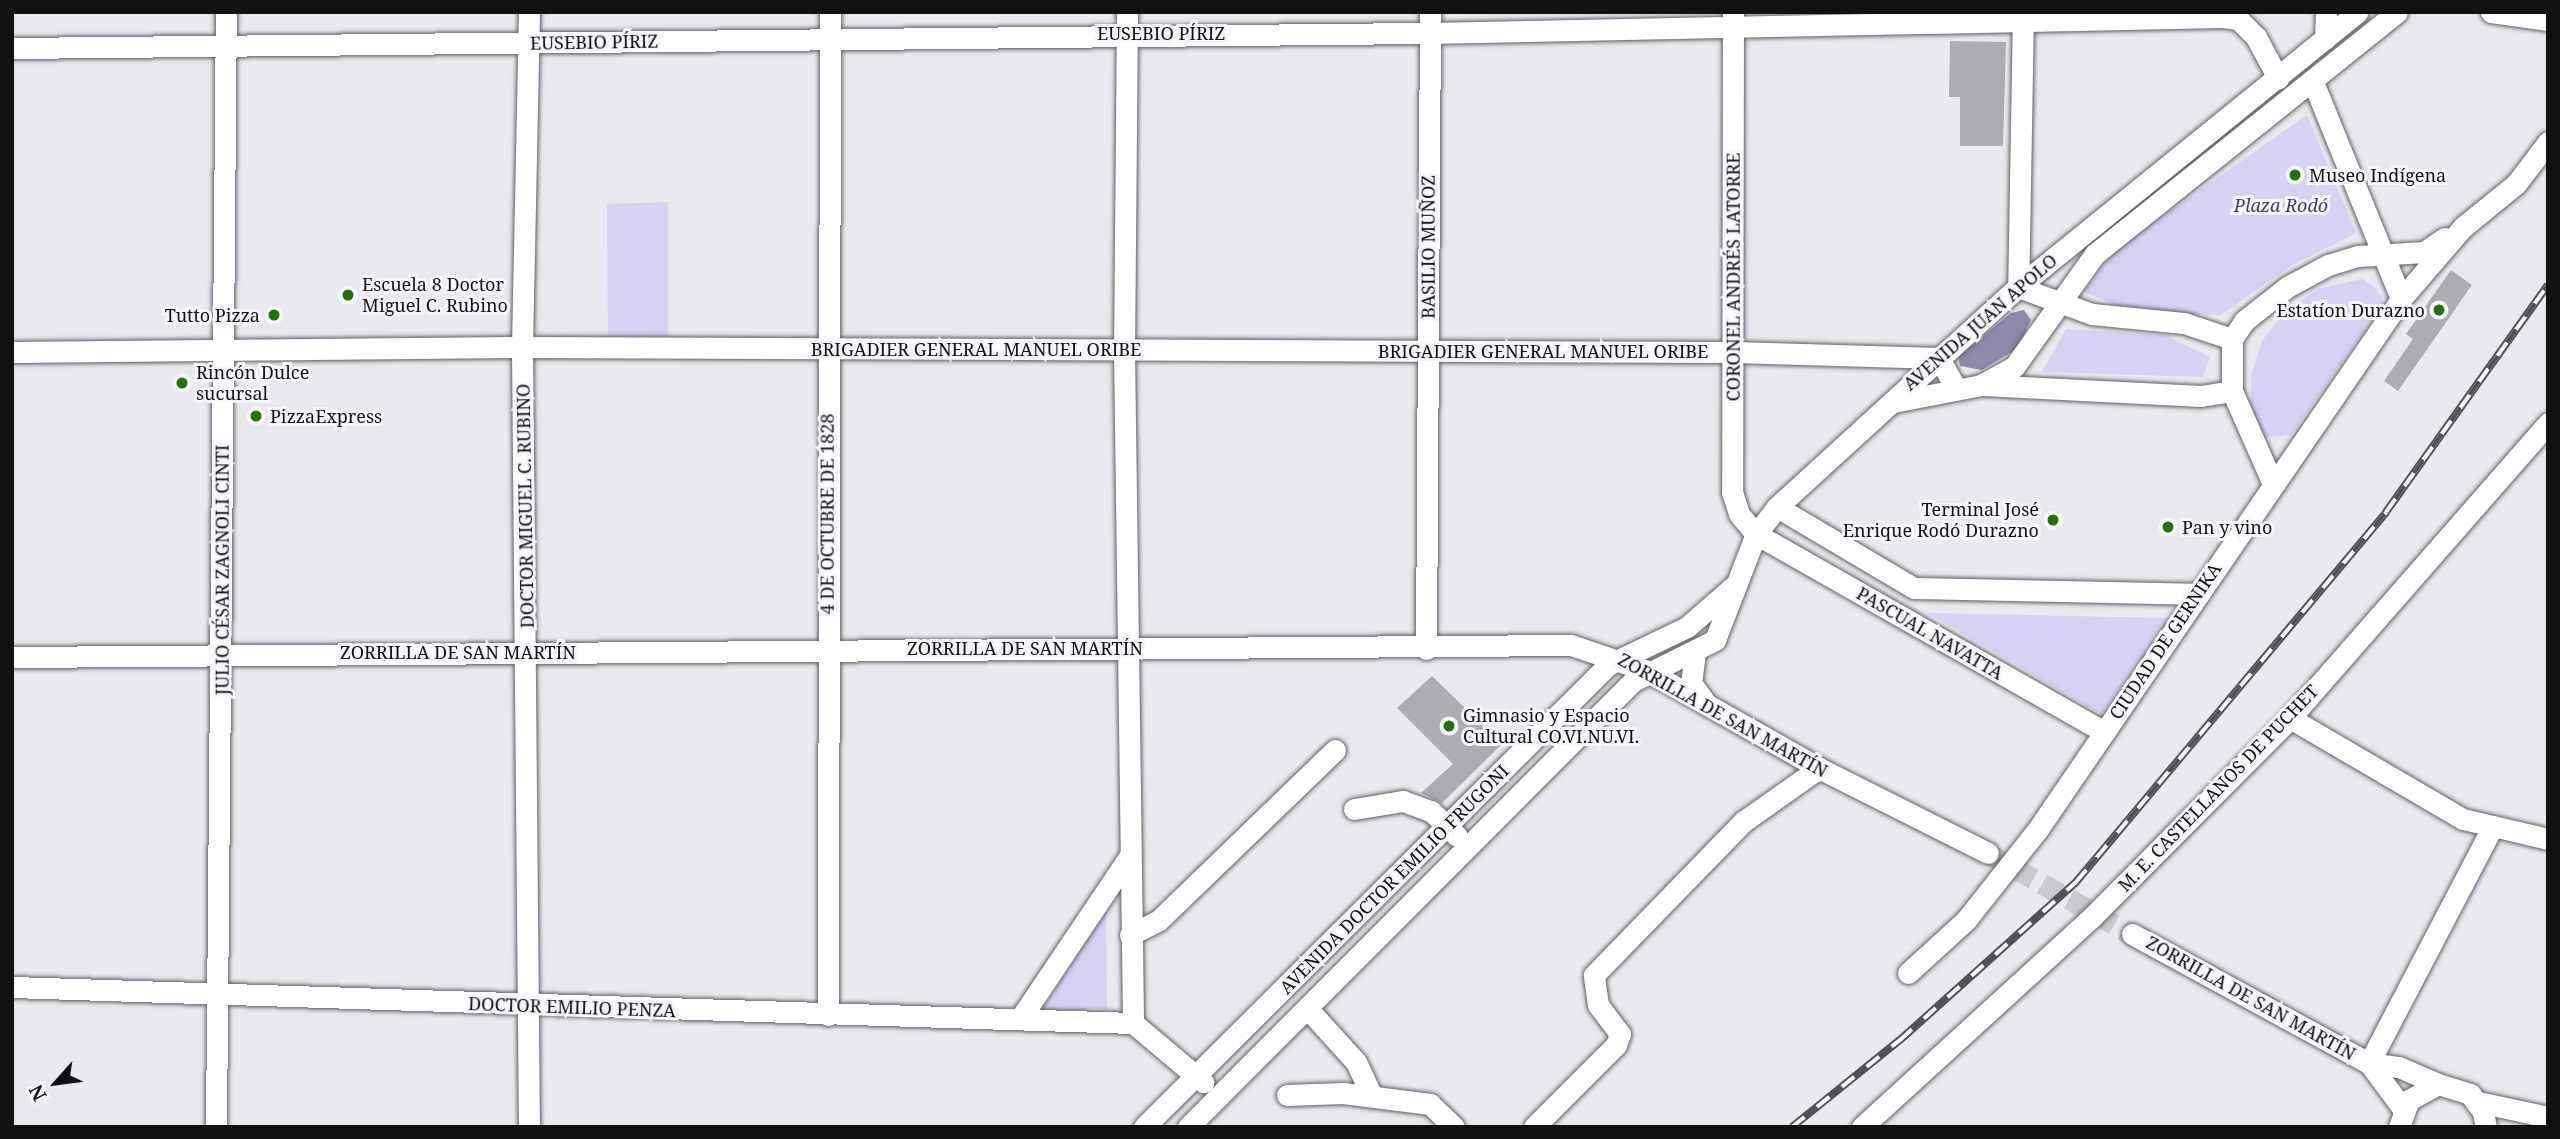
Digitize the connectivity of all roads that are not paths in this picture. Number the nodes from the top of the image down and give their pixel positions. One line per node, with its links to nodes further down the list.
1 (226, 12): 16 (street, JULIO CÉSAR ZAGNOLI CINTI)
2 (529, 12): 15 (street, DOCTOR MIGUEL C. RUBINO)
3 (830, 12): 13 (street, 4 DE OCTUBRE DE 1828)
4 (2326, 12): 14 (street)
5 (2358, 12): 14 (street, AVENIDA JUAN APOLO)
6 (2397, 12): 19 (street, AVENIDA JUAN APOLO)
7 (2491, 12): 10 (street)
8 (2023, 16): 9 (street, EUSEBIO PÍRIZ); 18 (street, EUSEBIO PÍRIZ); 23 (street)
9 (1733, 19): 12 (street, EUSEBIO PÍRIZ); 33 (street, CORONEL ANDRÉS LATORRE)
10 (2548, 20)
11 (1127, 22): 12 (street, EUSEBIO PÍRIZ); 13 (street, EUSEBIO PÍRIZ); 29 (street)
12 (1430, 22): 30 (street, BASILIO MUÑOZ)
13 (830, 39): 15 (street, EUSEBIO PÍRIZ); 28 (street, 4 DE OCTUBRE DE 1828)
14 (2325, 39): 18 (street, AVENIDA JUAN APOLO)
15 (529, 43): 16 (street, EUSEBIO PÍRIZ); 27 (street, DOCTOR MIGUEL C. RUBINO)
16 (226, 47): 17 (street, EUSEBIO PÍRIZ); 31 (street, JULIO CÉSAR ZAGNOLI CINTI)
17 (12, 48)
18 (2278, 78): 23 (street, AVENIDA JUAN APOLO)
19 (2312, 82): 22 (street); 25 (street, AVENIDA JUAN APOLO)
20 (2548, 142): 21 (street, CIUDAD DE GERNIKA)
21 (2463, 227): 22 (street); 24 (street, CIUDAD DE GERNIKA)
22 (2384, 254): 24 (street); 26 (street)
23 (2018, 286): 25 (street); 34 (street, AVENIDA JUAN APOLO)
24 (2401, 299): 40 (street, CIUDAD DE GERNIKA)
25 (2060, 302): 26 (street); 35 (street, AVENIDA JUAN APOLO)
26 (2232, 339): 37 (street)
27 (522, 347): 28 (street, BRIGADIER GENERAL MANUEL ORIBE); 31 (street, BRIGADIER GENERAL MANUEL ORIBE); 49 (street, DOCTOR MIGUEL C. RUBINO)
28 (825, 349): 29 (street, BRIGADIER GENERAL MANUEL ORIBE); 45 (street, 4 DE OCTUBRE DE 1828)
29 (1124, 349): 30 (street, BRIGADIER GENERAL MANUEL ORIBE); 46 (street)
30 (1428, 350): 33 (street, BRIGADIER GENERAL MANUEL ORIBE); 47 (street, BASILIO MUÑOZ)
31 (224, 351): 32 (street, BRIGADIER GENERAL MANUEL ORIBE); 48 (street, JULIO CÉSAR ZAGNOLI CINTI)
32 (12, 352)
33 (1733, 352): 34 (street, BRIGADIER GENERAL MANUEL ORIBE); 42 (street, CORONEL ANDRÉS LATORRE)
34 (1939, 358): 36 (street); 38 (street, AVENIDA JUAN APOLO)
35 (1981, 385): 36 (street, AVENIDA JUAN APOLO); 37 (street)
36 (1956, 389): 38 (street, AVENIDA JUAN APOLO)
37 (2232, 391): 40 (street)
38 (1887, 403): 41 (street)
39 (2548, 423): 55 (street, M. E. CASTELLANOS DE PUCHET)
40 (2273, 484): 44 (street, CIUDAD DE GERNIKA)
41 (1777, 507): 42 (street); 44 (street)
42 (1756, 534): 43 (street); 56 (street, PASCUAL NAVATTA)
43 (1734, 586): 50 (street, AVENIDA DOCTOR EMILIO FRUGONI); 52 (street, AVENIDA DOCTOR EMILIO FRUGONI)
44 (2195, 594): 56 (street, CIUDAD DE GERNIKA)
45 (828, 648): 46 (street, ZORRILLA DE SAN MARTÍN); 49 (street, ZORRILLA DE SAN MARTÍN); 73 (street, 4 DE OCTUBRE DE 1828)
46 (1127, 648): 47 (street, ZORRILLA DE SAN MARTÍN); 65 (street)
47 (1426, 649): 52 (street, ZORRILLA DE SAN MARTÍN)
48 (222, 652): 49 (street, ZORRILLA DE SAN MARTÍN); 51 (street, ZORRILLA DE SAN MARTÍN); 70 (street, JULIO CÉSAR ZAGNOLI CINTI)
49 (527, 652): 71 (street, DOCTOR MIGUEL C. RUBINO)
50 (1695, 652): 53 (street, AVENIDA DOCTOR EMILIO FRUGONI); 54 (street)
51 (12, 657)
52 (1618, 657): 53 (street, ZORRILLA DE SAN MARTÍN); 61 (street, AVENIDA DOCTOR EMILIO FRUGONI)
53 (1647, 671): 54 (street, ZORRILLA DE SAN MARTÍN); 63 (street, AVENIDA DOCTOR EMILIO FRUGONI)
54 (1707, 706): 58 (street, ZORRILLA DE SAN MARTÍN)
55 (2290, 718): 60 (street); 91 (street, M. E. CASTELLANOS DE PUCHET)
56 (2105, 732): 68 (street, CIUDAD DE GERNIKA)
57 (1335, 750): 67 (street)
58 (1819, 768): 64 (street, ZORRILLA DE SAN MARTÍN); 90 (street)
59 (1354, 808): 61 (street)
60 (2493, 826): 62 (street); 76 (street)
61 (1448, 827): 63 (street); 77 (street, AVENIDA DOCTOR EMILIO FRUGONI)
62 (2548, 839)
63 (1465, 845): 72 (street, AVENIDA DOCTOR EMILIO FRUGONI)
64 (1988, 853)
65 (1128, 858): 67 (street); 74 (street)
66 (2132, 934): 76 (street, ZORRILLA DE SAN MARTÍN)
67 (1130, 935): 75 (street)
68 (1908, 973)
69 (12, 987): 70 (street, DOCTOR EMILIO PENZA)
70 (218, 994): 71 (street, DOCTOR EMILIO PENZA); 85 (street, JULIO CÉSAR ZAGNOLI CINTI)
71 (530, 1006): 73 (street, DOCTOR EMILIO PENZA); 86 (street, DOCTOR MIGUEL C. RUBINO)
72 (1307, 1008): 80 (street, AVENIDA DOCTOR EMILIO FRUGONI); 81 (street)
73 (828, 1015): 74 (street, DOCTOR EMILIO PENZA)
74 (1020, 1019): 75 (street, DOCTOR EMILIO PENZA)
75 (1133, 1023): 77 (street)
76 (2369, 1063): 78 (street, ZORRILLA DE SAN MARTÍN); 84 (street, ZORRILLA DE SAN MARTÍN)
77 (1195, 1074): 80 (street); 87 (street, AVENIDA DOCTOR EMILIO FRUGONI)
78 (2438, 1084): 82 (street, ZORRILLA DE SAN MARTÍN); 84 (street)
79 (1287, 1095): 81 (street)
80 (1216, 1097): 88 (street, AVENIDA DOCTOR EMILIO FRUGONI)
81 (1372, 1097): 89 (street)
82 (2478, 1102): 83 (street, ZORRILLA DE SAN MARTÍN); 92 (street)
83 (2548, 1117)
84 (2399, 1121)
85 (216, 1127)
86 (529, 1127)
87 (1144, 1127)
88 (1188, 1127)
89 (1454, 1127)
90 (1534, 1127)
91 (1862, 1127)
92 (2486, 1127)

